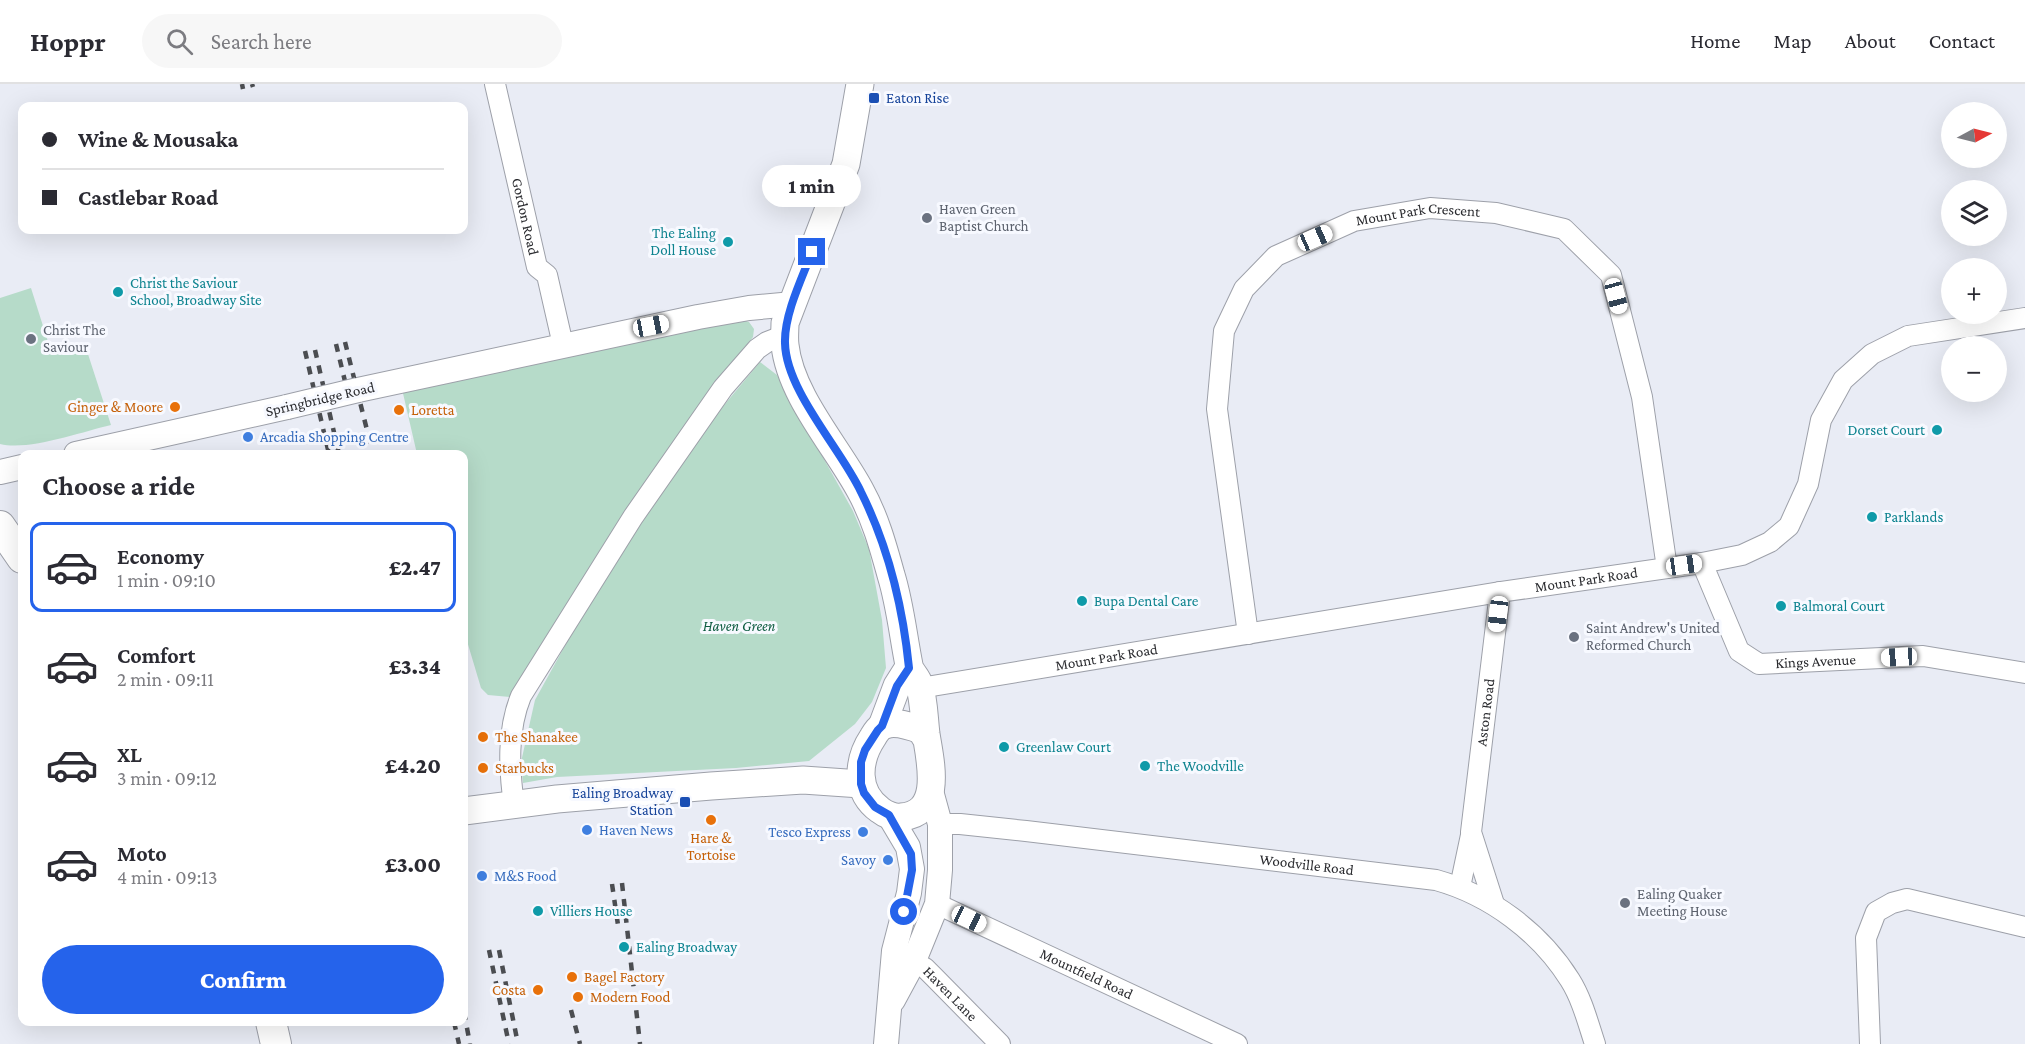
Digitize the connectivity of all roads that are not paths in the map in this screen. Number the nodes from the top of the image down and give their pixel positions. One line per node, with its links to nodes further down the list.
1 (495, 84): 6 (street, Gordon Road)
2 (860, 84): 3 (main road)
3 (793, 304): 5 (main road); 6 (street)
4 (2025, 318): 11 (street, Mount Park Road)
5 (785, 335): 17 (main road); 22 (street)
6 (563, 345): 7 (street, Springbridge Road, bridge)
7 (94, 450)
8 (0, 526): 10 (main road)
9 (0, 550): 12 (main road)
10 (18, 552)
11 (1702, 563): 13 (street, Mount Park Road); 16 (street, Kings Avenue)
12 (18, 565)
13 (1666, 568): 14 (street, Mount Park Road); 15 (street, Mount Park Crescent)
14 (1500, 592): 15 (street, Mount Park Road); 26 (street, Aston Road)
15 (1248, 634): 17 (street, Mount Park Road)
16 (2025, 673)
17 (914, 678): 18 (main road); 19 (main road)
18 (882, 726): 19 (main road); 20 (main road)
19 (927, 740): 21 (main road)
20 (861, 784): 22 (main road); 24 (main road)
21 (931, 791): 24 (main road); 25 (street)
22 (514, 805): 23 (main road)
23 (468, 811)
24 (889, 815): 31 (street)
25 (940, 824): 27 (street, Woodville Road); 28 (street)
26 (1471, 832): 27 (street, Aston Road); 29 (street, Aston Road)
27 (1461, 887): 29 (street, Woodville Road)
28 (937, 904): 31 (street); 36 (street, Mountfield Road)
29 (1494, 904): 37 (street, Woodville Road)
30 (2025, 927): 38 (street)
31 (903, 957): 34 (street); 35 (street, Haven Lane)
32 (272, 1026): 33 (main road)
33 (276, 1044)
34 (885, 1044)
35 (1000, 1044)
36 (1237, 1044)
37 (1595, 1044)
38 (1870, 1044)

